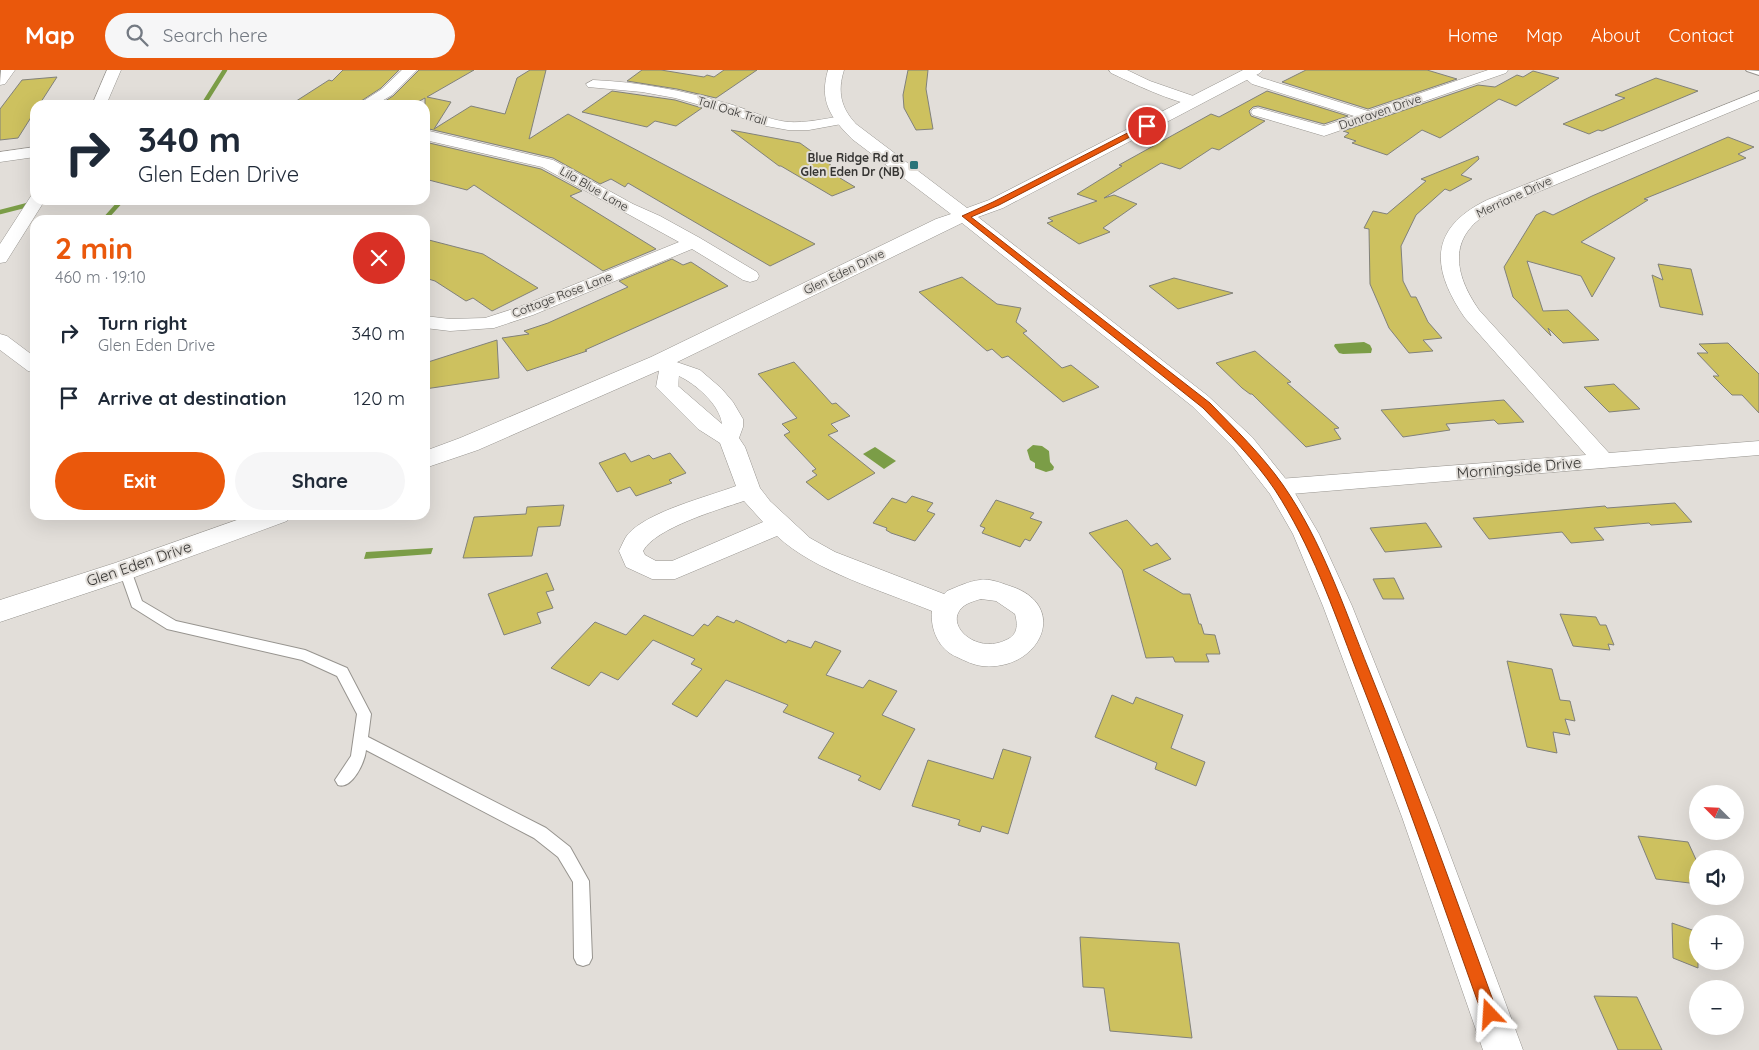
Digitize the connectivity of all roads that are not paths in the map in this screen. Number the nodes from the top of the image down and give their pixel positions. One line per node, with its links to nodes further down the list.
1 (8, 70): 9 (street); 13 (street)
2 (114, 70): 18 (street)
3 (410, 70): 19 (street)
4 (836, 70): 25 (main road)
5 (1116, 70): 21 (street)
6 (1450, 70): 12 (street)
7 (1498, 70): 12 (street, Dunraven Drive)
8 (1749, 70): 11 (lane)
9 (0, 71)
10 (1251, 72): 16 (street); 21 (main road, Glen Eden Drive)
11 (1759, 73)
12 (1478, 78): 22 (street, Dunraven Drive)
13 (0, 81)
14 (593, 84): 25 (street, Tall Oak Trail)
15 (1317, 84): 16 (street)
16 (1290, 87): 24 (street)
17 (1759, 95): 41 (street, Merriane Drive)
18 (101, 100)
19 (373, 100)
20 (1367, 100): 22 (street)
21 (1194, 101): 30 (main road, Glen Eden Drive)
22 (1391, 108): 24 (street, Dunraven Drive)
23 (1258, 112): 24 (street, Dunraven Drive)
24 (1366, 116)
25 (842, 120): 30 (main road)
26 (430, 136): 31 (street, Lila Blue Lane)
27 (30, 153): 28 (street)
28 (0, 157)
29 (34, 205): 32 (street)
30 (966, 216): 37 (main road, Glen Eden Drive); 42 (main road)
31 (694, 242): 33 (street, Lila Blue Lane); 34 (street, Cottage Rose Lane)
32 (0, 258)
33 (750, 276)
34 (430, 323)
35 (0, 340): 36 (street)
36 (30, 363)
37 (665, 366): 38 (street); 38 (street); 40 (main road, Glen Eden Drive)
38 (728, 438): 43 (street)
39 (1759, 448): 41 (street, Morningside Drive)
40 (430, 458)
41 (1604, 461): 42 (street, Morningside Drive)
42 (1279, 487): 52 (main road)
43 (749, 490): 45 (street); 45 (street)
44 (263, 520): 46 (main road, Glen Eden Drive)
45 (779, 525): 47 (street)
46 (124, 570): 48 (main road, Glen Eden Drive); 49 (lane)
47 (947, 606)
48 (0, 611)
49 (361, 740): 50 (lane); 51 (lane)
50 (343, 780)
51 (583, 958)
52 (1503, 1050)

